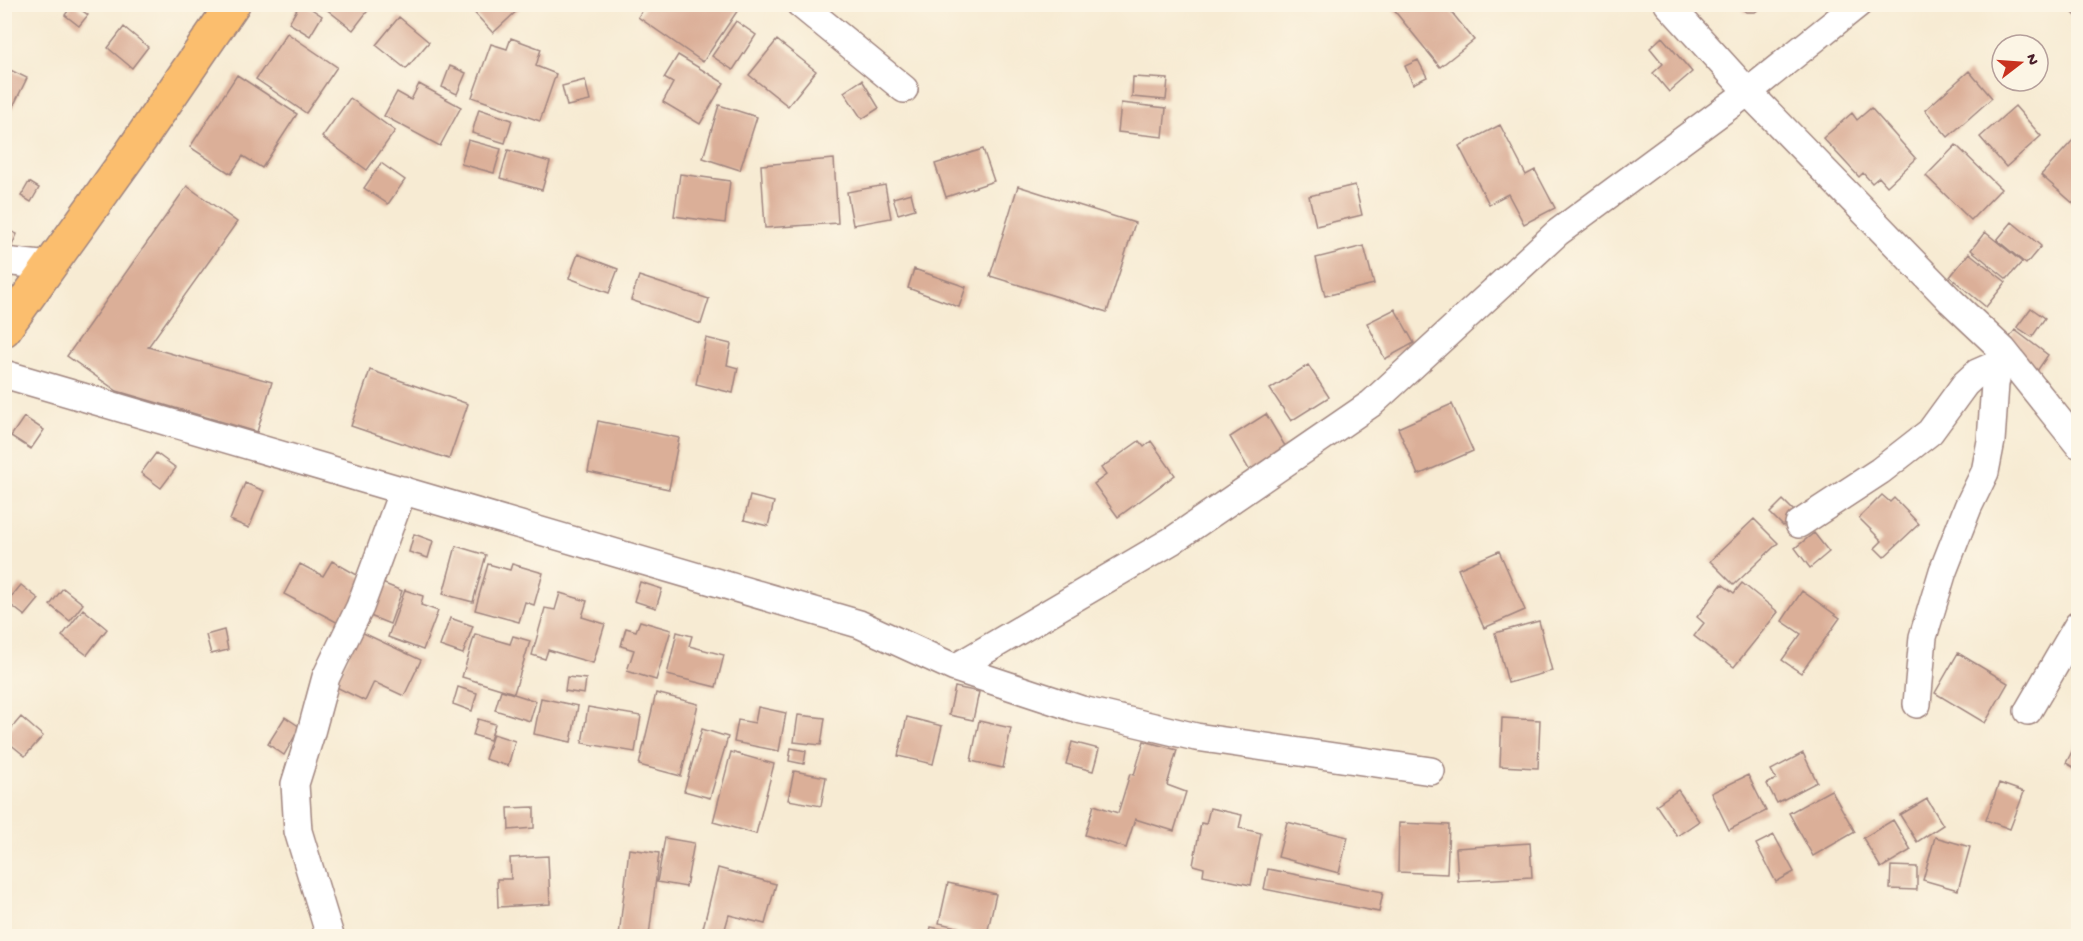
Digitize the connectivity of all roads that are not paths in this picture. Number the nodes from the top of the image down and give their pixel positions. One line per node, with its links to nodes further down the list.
1 (232, 4): 8 (main road)
2 (800, 4): 5 (street)
3 (1668, 4): 6 (street)
4 (1858, 4): 6 (street)
5 (904, 89)
6 (1748, 92): 10 (street); 16 (street)
7 (4, 261): 8 (street)
8 (50, 266): 9 (main road)
9 (4, 330)
10 (2001, 357): 12 (street); 14 (street); 17 (street)
11 (4, 374): 13 (street)
12 (2079, 444)
13 (402, 490): 16 (street); 20 (street)
14 (1799, 524)
15 (2079, 625): 18 (street)
16 (955, 668): 19 (street)
17 (1917, 704)
18 (2028, 711)
19 (1431, 771)
20 (330, 936)

